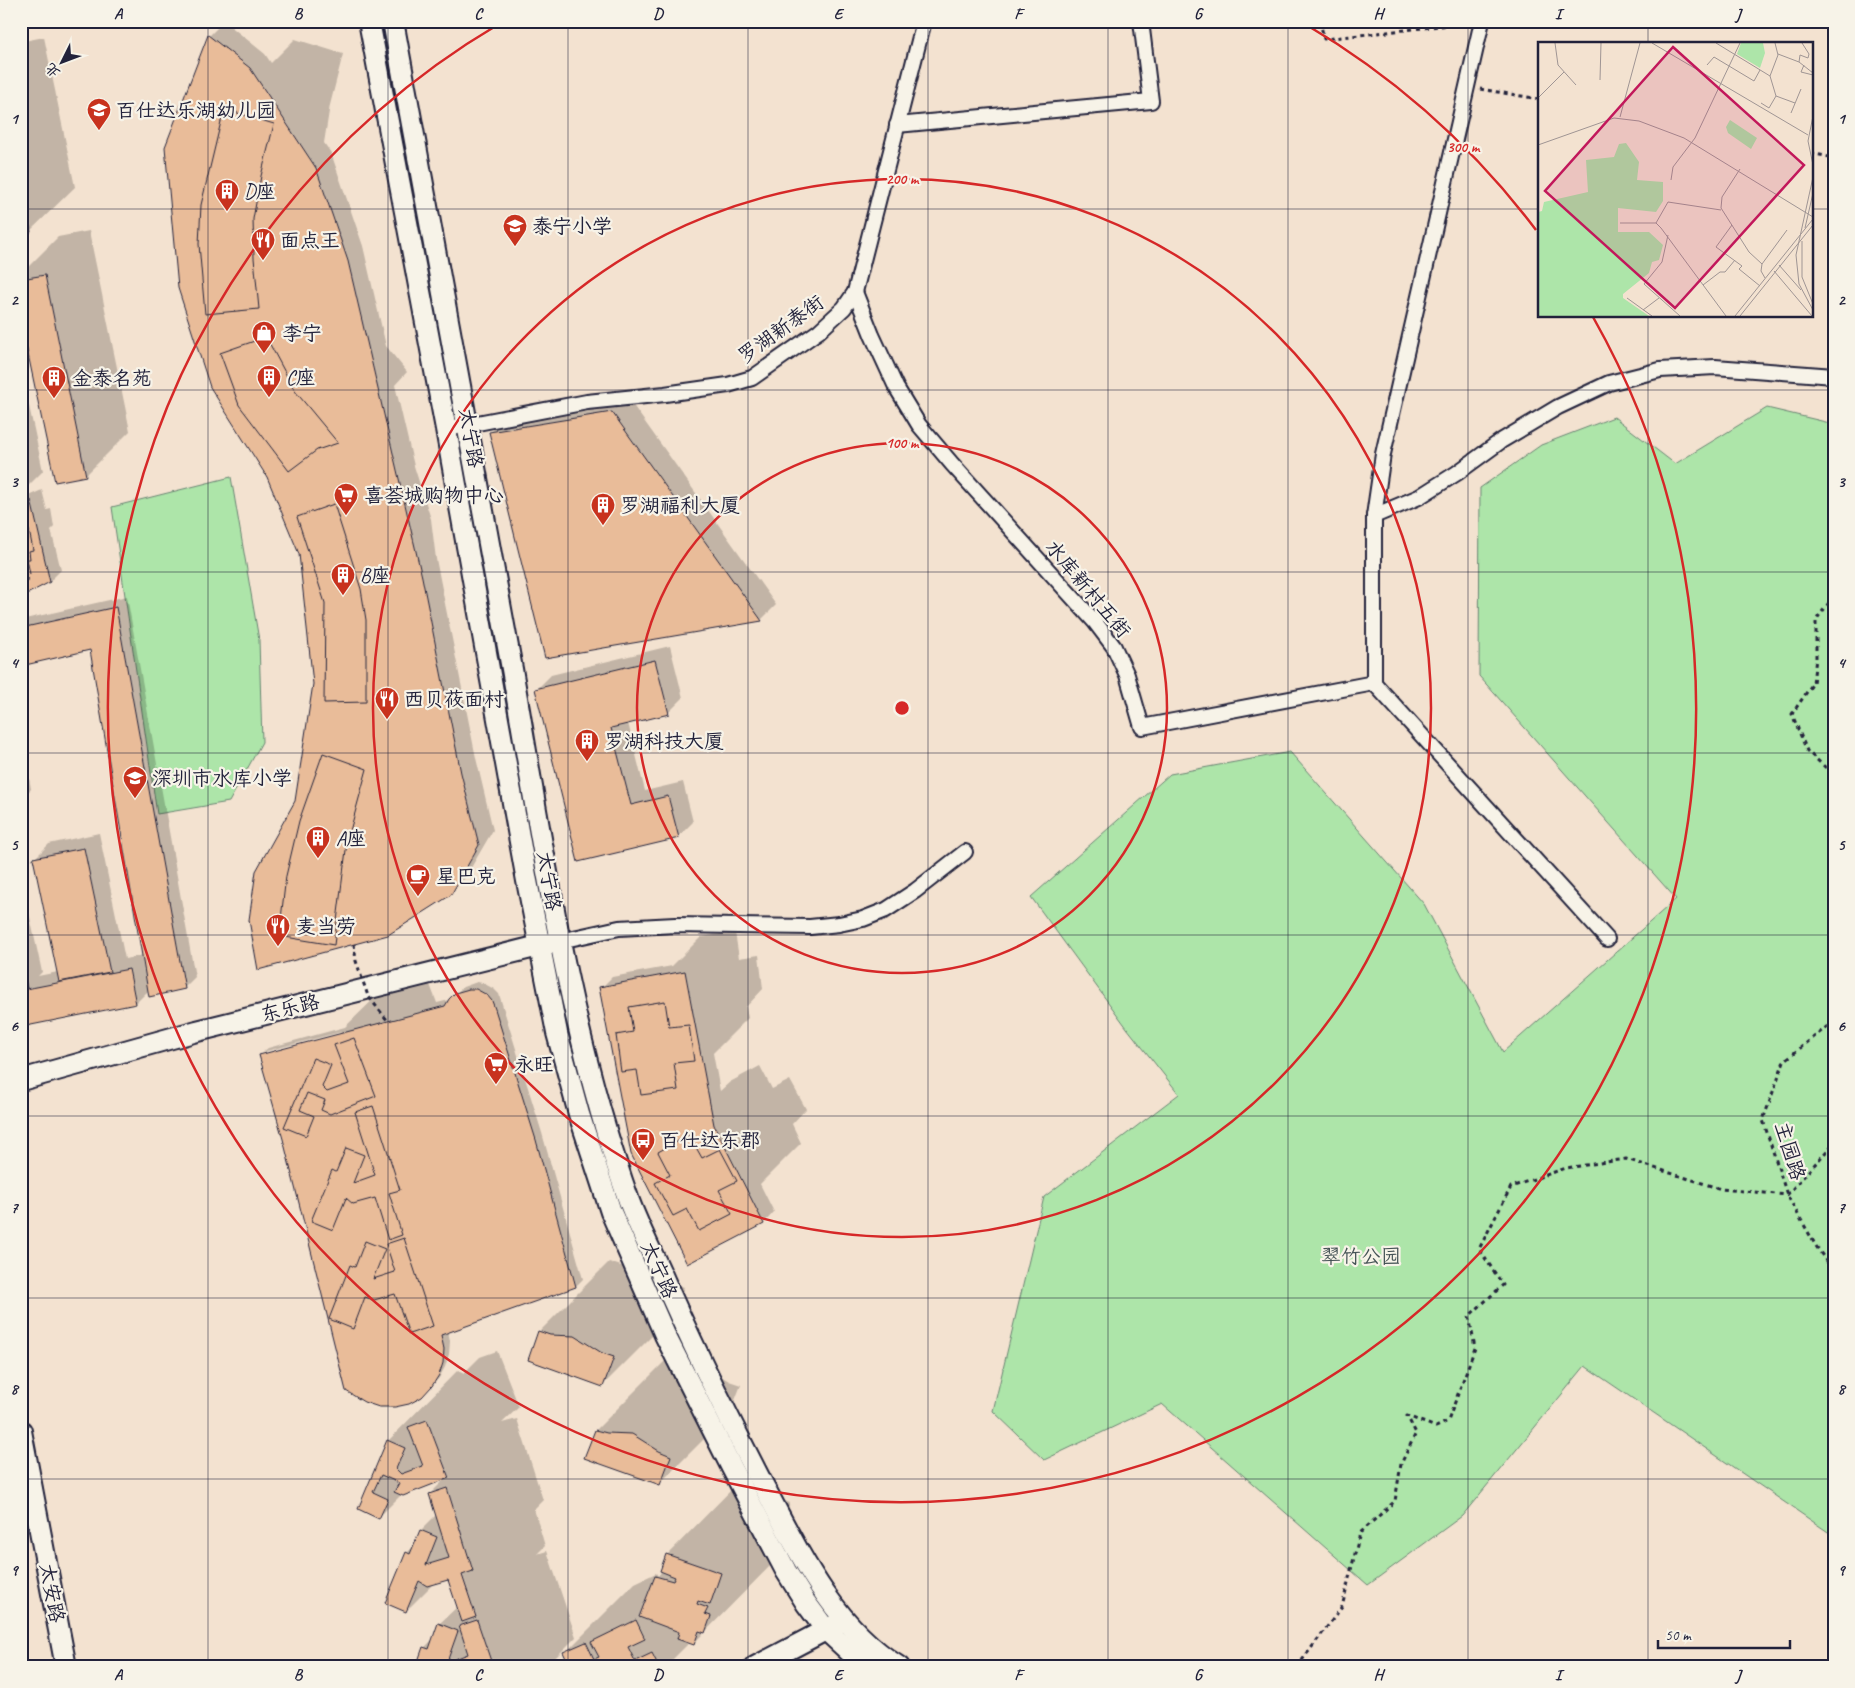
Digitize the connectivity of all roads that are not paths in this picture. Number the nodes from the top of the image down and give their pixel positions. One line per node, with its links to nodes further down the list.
1 (369, 21): 10 (main road, 太宁路)
2 (393, 21): 9 (main road, 太宁路)
3 (924, 21): 6 (street, 罗湖新泰街)
4 (1141, 21): 6 (street)
5 (1482, 22): 11 (street)
6 (897, 124): 7 (street, 罗湖新泰街)
7 (855, 292): 9 (street, 罗湖新泰街); 12 (street, 水库新村五街)
8 (1834, 376): 11 (street)
9 (469, 424): 10 (street, 罗湖新泰街); 15 (main road, 太宁路)
10 (446, 429): 16 (main road, 太宁路)
11 (1374, 516): 12 (street)
12 (1374, 683): 14 (street)
13 (966, 852): 15 (street)
14 (1607, 939)
15 (560, 941): 16 (main road, 东乐路); 19 (main road, 太宁路)
16 (539, 945): 17 (main road, 东乐路); 20 (main road, 太宁路)
17 (21, 1080)
18 (21, 1431): 21 (main road, 太安路)
19 (845, 1620): 20 (main road); 24 (main road, 太宁路)
20 (826, 1630): 22 (main road); 23 (main road, 太宁路)
21 (66, 1667)
22 (755, 1667)
23 (866, 1667)
24 (899, 1667)

